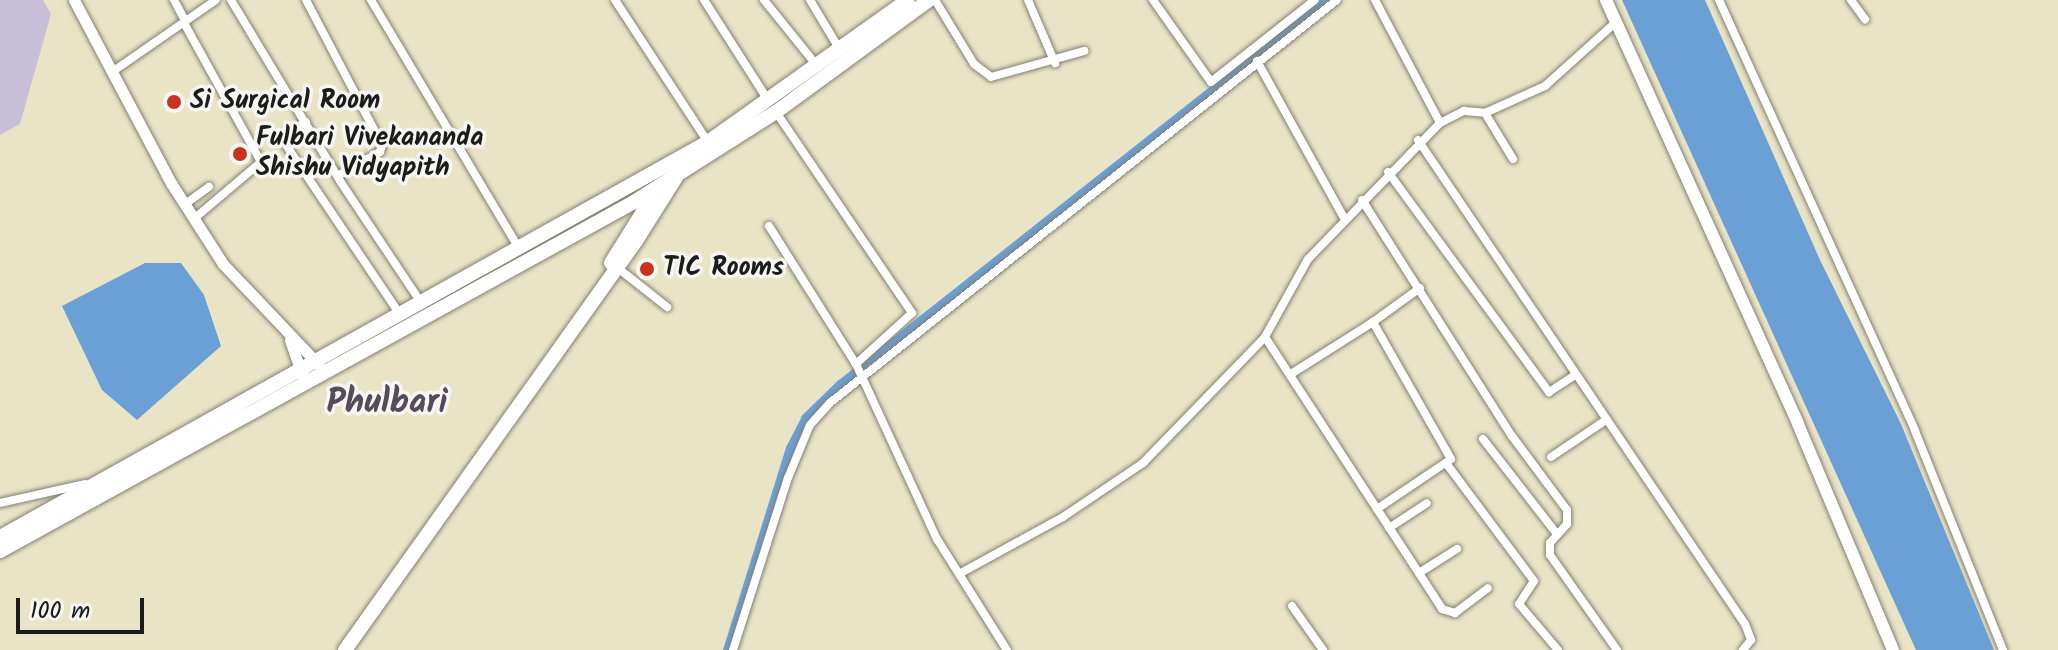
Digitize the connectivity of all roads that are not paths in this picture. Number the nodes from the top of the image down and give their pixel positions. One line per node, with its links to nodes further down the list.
1 (74, 0): 29 (main road)
2 (174, 0): 22 (street)
3 (216, 0): 22 (street)
4 (231, 0): 32 (street)
5 (306, 0): 39 (street)
6 (371, 0): 49 (street)
7 (615, 0): 35 (street)
8 (704, 0): 30 (street)
9 (764, 0): 28 (street)
10 (810, 0): 24 (street)
11 (908, 0): 24 (highway)
12 (932, 0): 27 (street); 30 (highway)
13 (1028, 0): 27 (street)
14 (1153, 0): 15 (street)
15 (1315, 0)
16 (1337, 0): 26 (street)
17 (1375, 0): 33 (street)
18 (1606, 0): 23 (main road)
19 (1719, 0): 89 (street)
20 (1851, 0): 21 (street)
21 (1865, 19)
22 (185, 22): 29 (street); 45 (street)
23 (1616, 22): 31 (street); 88 (main road)
24 (841, 50): 28 (highway)
25 (1084, 51): 27 (street)
26 (1257, 61): 46 (street); 62 (street)
27 (1055, 63)
28 (818, 67): 30 (highway)
29 (112, 72): 43 (main road)
30 (773, 108): 35 (highway); 37 (highway); 58 (street)
31 (1485, 113): 33 (street); 36 (street)
32 (306, 122): 39 (street); 54 (street)
33 (1440, 123): 34 (street)
34 (1418, 140): 38 (street); 61 (street)
35 (708, 142): 37 (highway)
36 (1513, 159)
37 (672, 171): 41 (highway); 49 (highway); 50 (highway)
38 (1388, 172): 42 (street); 61 (street)
39 (337, 176): 52 (street)
40 (209, 187): 43 (street)
41 (658, 187): 44 (highway); 48 (highway)
42 (1362, 200): 46 (street); 51 (street)
43 (184, 205): 45 (main road)
44 (609, 215): 48 (highway); 59 (highway)
45 (195, 218): 57 (main road)
46 (1344, 218): 56 (street)
47 (769, 226): 58 (street)
48 (626, 239): 50 (highway)
49 (520, 251): 52 (highway)
50 (611, 269): 53 (street); 81 (highway)
51 (1420, 288): 55 (street); 73 (street)
52 (423, 305): 54 (highway)
53 (667, 307)
54 (401, 317): 59 (highway)
55 (1373, 322): 60 (street); 67 (street)
56 (1265, 337): 60 (street); 78 (street)
57 (290, 340): 59 (main road); 63 (main road)
58 (856, 364): 62 (street)
59 (321, 368): 63 (highway)
60 (1291, 374): 71 (street)
61 (1575, 375): 64 (street)
62 (861, 376): 78 (street); 82 (street)
63 (304, 377): 68 (highway); 76 (highway)
64 (1606, 420): 66 (street); 87 (street)
65 (1483, 439): 73 (street)
66 (1551, 457)
67 (1446, 463): 71 (street); 85 (street)
68 (100, 481): 69 (street); 74 (highway)
69 (0, 503)
70 (1427, 503): 72 (street)
71 (1377, 509): 72 (street)
72 (1389, 528): 77 (street)
73 (1557, 534): 86 (street)
74 (0, 537)
75 (1457, 549): 77 (street)
76 (0, 551)
77 (1419, 573): 79 (street)
78 (959, 574): 83 (street)
79 (1488, 588)
80 (1292, 606): 84 (street)
81 (345, 650)
82 (733, 650)
83 (1007, 650)
84 (1323, 650)
85 (1558, 650)
86 (1617, 650)
87 (1743, 650)
88 (1893, 650)
89 (2003, 650)

